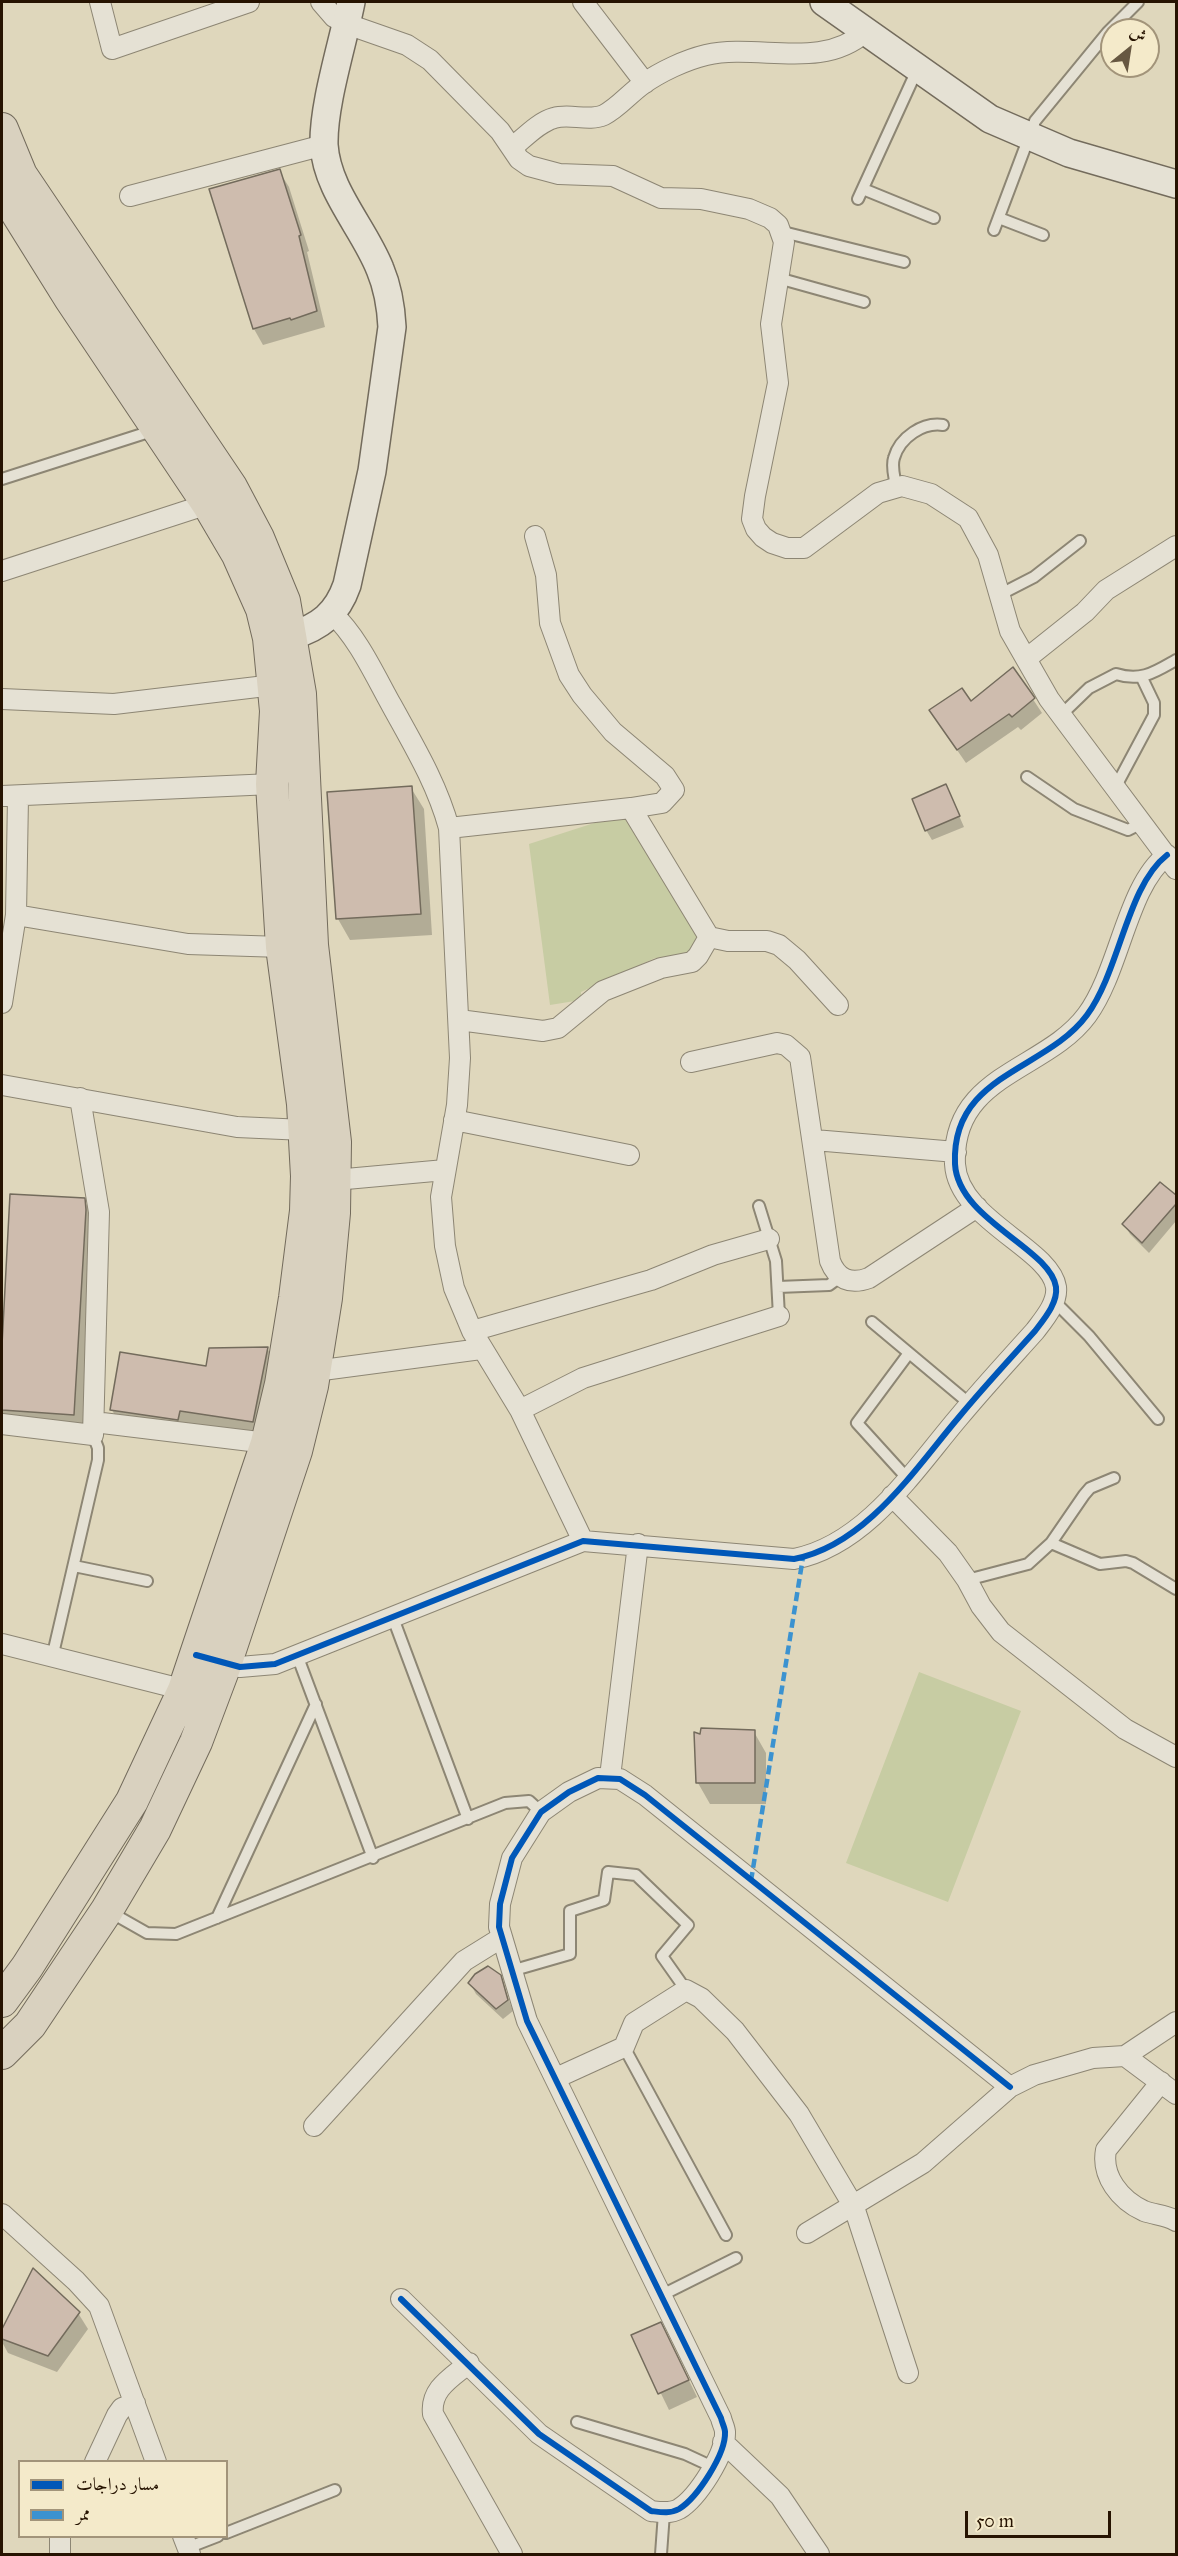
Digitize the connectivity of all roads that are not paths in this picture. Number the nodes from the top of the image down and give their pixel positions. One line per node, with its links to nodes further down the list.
1 (100, 2): 2 (street)
2 (249, 2)
3 (321, 2): 7 (street)
4 (583, 2): 10 (street)
5 (824, 2): 8 (main road)
6 (1138, 2): 12 (lane)
7 (349, 13): 13 (main road); 14 (street)
8 (864, 32): 9 (main road); 10 (street)
9 (917, 70): 12 (main road); 18 (lane)
10 (645, 83): 14 (street)
11 (2, 129): 37 (main road)
12 (1028, 137): 15 (main road); 19 (lane)
13 (324, 145): 17 (street); 36 (main road)
14 (513, 147): 21 (street)
15 (1176, 184)
16 (2, 189): 27 (main road)
17 (130, 196)
18 (934, 218)
19 (999, 218): 20 (lane); 22 (lane)
20 (994, 230)
21 (783, 232): 23 (lane); 24 (street)
22 (1043, 234)
23 (904, 262)
24 (778, 278): 25 (lane); 29 (street)
25 (864, 302)
26 (943, 425): 29 (lane)
27 (158, 429): 28 (lane); 30 (main road)
28 (2, 479)
29 (896, 487): 35 (street)
30 (208, 504): 34 (street); 41 (main road)
31 (535, 536): 48 (street)
32 (1080, 541): 35 (lane)
33 (1176, 546): 38 (street)
34 (2, 571)
35 (999, 595): 38 (street)
36 (332, 613): 37 (main road); 50 (street)
37 (291, 636): 67 (main road)
38 (1026, 659): 43 (street)
39 (1176, 660): 40 (lane)
40 (1142, 678): 43 (lane); 46 (lane)
41 (274, 685): 42 (street); 45 (main road)
42 (2, 699)
43 (1060, 716): 46 (street)
44 (1027, 777): 49 (lane)
45 (272, 784): 47 (street); 54 (main road)
46 (1116, 788): 49 (street)
47 (10, 796): 52 (street)
48 (632, 808): 50 (street); 53 (street)
49 (1142, 823): 51 (street)
50 (449, 828): 57 (street)
51 (1173, 857): 64 (street)
52 (16, 915): 54 (street); 55 (street)
53 (709, 937): 56 (street); 57 (street)
54 (282, 947): 62 (main road)
55 (2, 1003)
56 (838, 1005)
57 (459, 1020): 61 (street)
58 (691, 1062): 63 (street)
59 (2, 1085): 60 (street)
60 (80, 1098): 62 (street); 83 (street)
61 (454, 1120): 65 (street); 66 (street)
62 (305, 1130): 84 (main road)
63 (814, 1140): 64 (street); 71 (street)
64 (956, 1152): 69 (street)
65 (629, 1155)
66 (445, 1170): 67 (street); 76 (street)
67 (335, 1180): 78 (main road)
68 (759, 1206): 70 (lane)
69 (977, 1207): 71 (street); 73 (street)
70 (769, 1239): 72 (lane); 76 (street)
71 (840, 1277): 72 (lane)
72 (778, 1287): 74 (lane)
73 (1054, 1301): 79 (street); 81 (lane)
74 (778, 1316): 80 (street)
75 (872, 1323): 77 (lane)
76 (476, 1340): 78 (street); 80 (street)
77 (909, 1353): 79 (lane); 85 (lane)
78 (315, 1371): 100 (main road)
79 (970, 1404): 85 (street)
80 (520, 1410): 88 (street)
81 (1158, 1419)
82 (2, 1424): 83 (street)
83 (93, 1429): 84 (street); 91 (lane)
84 (267, 1443): 97 (main road)
85 (907, 1478): 87 (street)
86 (1114, 1478): 89 (lane)
87 (892, 1496): 90 (street); 92 (street)
88 (583, 1541): 90 (street); 95 (street)
89 (1051, 1543): 92 (lane); 94 (lane)
90 (638, 1544): 105 (street)
91 (74, 1566): 93 (lane); 99 (lane)
92 (967, 1580): 104 (street)
93 (147, 1581)
94 (1176, 1589)
95 (393, 1618): 98 (street); 107 (lane)
96 (2, 1644): 99 (street)
97 (196, 1655): 100 (street); 101 (main road)
98 (297, 1655): 100 (street); 103 (lane)
99 (52, 1658): 101 (street)
100 (225, 1665): 102 (main road)
101 (184, 1690): 102 (street); 114 (main road)
102 (214, 1696): 109 (main road)
103 (316, 1704): 108 (lane); 110 (lane)
104 (1176, 1757)
105 (610, 1777): 106 (street); 120 (street)
106 (541, 1812): 107 (lane); 111 (street)
107 (468, 1819): 108 (lane)
108 (373, 1858): 110 (lane)
109 (107, 1910): 110 (lane); 117 (main road)
110 (217, 1918)
111 (501, 1938): 112 (street); 122 (street)
112 (511, 1971): 113 (lane); 119 (street)
113 (686, 1990): 116 (street); 123 (street)
114 (2, 2001)
115 (1176, 2022): 118 (street)
116 (624, 2047): 119 (street); 127 (lane)
117 (2, 2053)
118 (1125, 2056): 120 (street); 121 (street)
119 (556, 2078): 129 (street)
120 (1010, 2087): 123 (street)
121 (1169, 2088): 125 (street)
122 (314, 2126)
123 (854, 2207): 126 (street); 132 (street)
124 (2, 2214): 133 (street)
125 (1176, 2221)
126 (807, 2233)
127 (726, 2235)
128 (736, 2258): 129 (lane)
129 (662, 2295): 135 (street)
130 (400, 2299): 131 (street)
131 (469, 2363): 140 (street); 146 (street)
132 (908, 2373)
133 (135, 2403): 136 (street); 137 (street)
134 (577, 2422): 138 (lane)
135 (723, 2442): 138 (street); 148 (street)
136 (96, 2460)
137 (155, 2460)
138 (713, 2467): 140 (street)
139 (335, 2490): 141 (lane)
140 (664, 2513): 147 (lane)
141 (228, 2532)
142 (60, 2538): 145 (street)
143 (212, 2538): 144 (lane)
144 (187, 2546)
145 (60, 2554)
146 (512, 2554)
147 (661, 2554)
148 (819, 2554)

